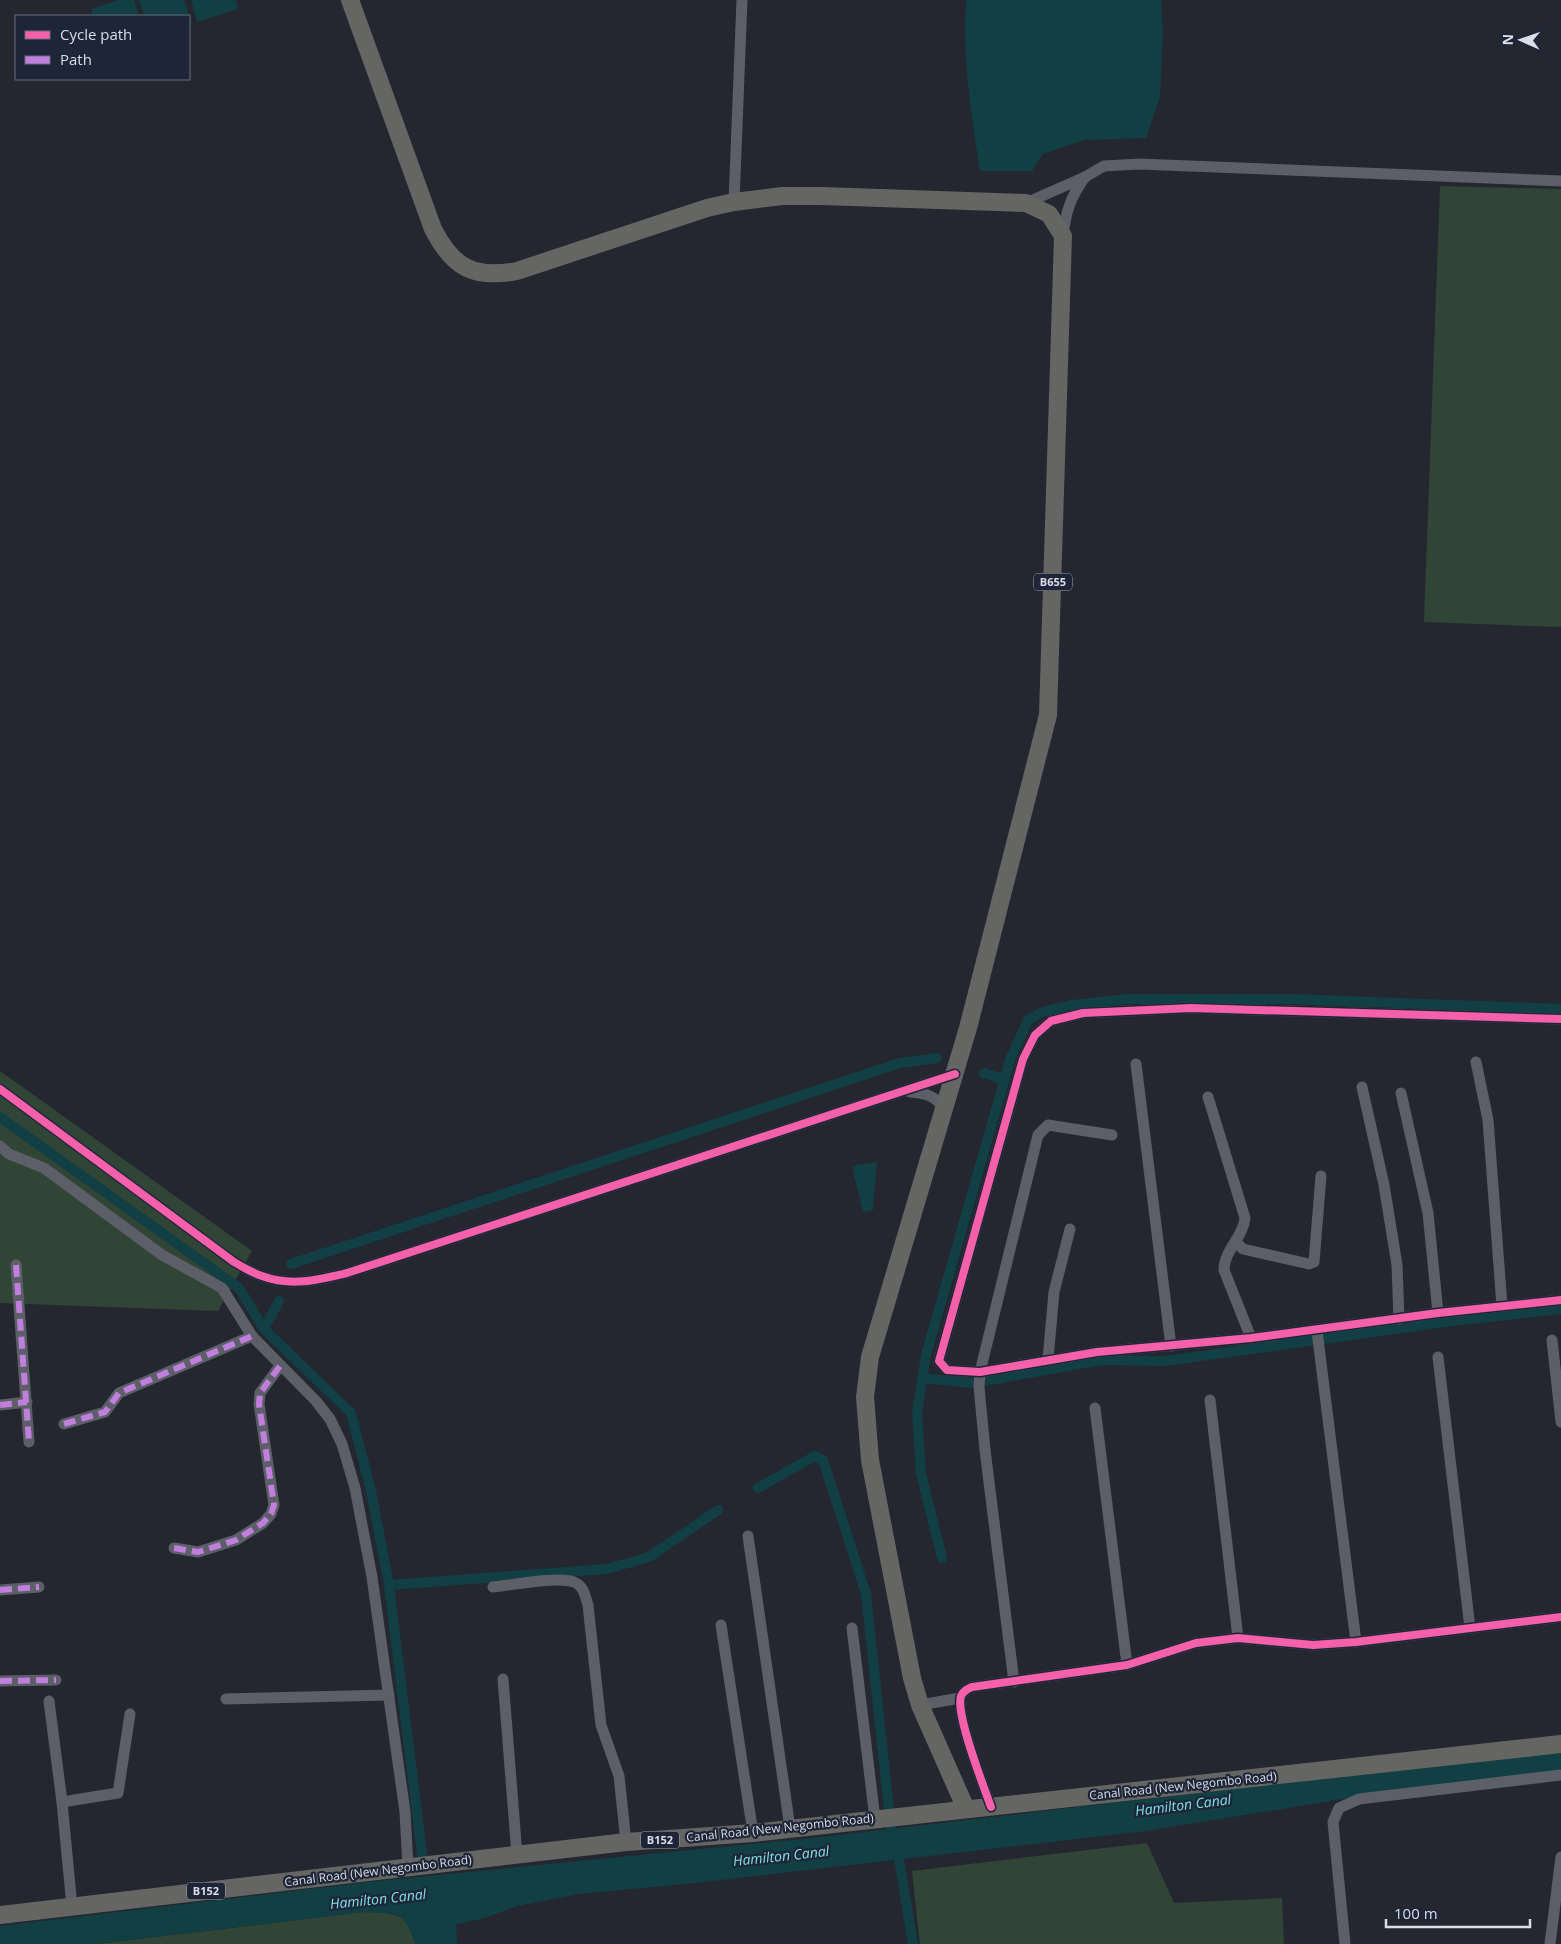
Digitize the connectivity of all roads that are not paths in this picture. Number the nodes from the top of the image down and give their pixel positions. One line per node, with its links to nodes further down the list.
1 (350, 0): 5 (main road)
2 (742, 0): 5 (street)
3 (1085, 177): 4 (street); 6 (street); 7 (street)
4 (1561, 181)
5 (734, 202): 6 (main road)
6 (1026, 203): 7 (main road)
7 (1062, 236): 11 (main road, B655)
8 (1561, 1020): 36 (street)
9 (1476, 1062): 25 (street)
10 (1136, 1064): 32 (street)
11 (955, 1074): 14 (street); 17 (main road, B655)
12 (1362, 1087): 27 (street)
13 (0, 1089): 14 (street)
14 (903, 1091): 17 (street)
15 (1401, 1093): 26 (street)
16 (1208, 1097): 22 (street)
17 (944, 1109): 64 (main road, B655)
18 (1112, 1135): 36 (street)
19 (0, 1146): 29 (street)
20 (1321, 1176): 22 (street)
21 (1070, 1229): 34 (street)
22 (1236, 1242): 30 (street)
23 (16, 1265): 38 (street)
24 (1561, 1300): 25 (street)
25 (1502, 1306): 26 (street)
26 (1438, 1313): 27 (street)
27 (1399, 1319): 28 (street)
28 (1317, 1333): 30 (street); 54 (street)
29 (252, 1336): 35 (street); 42 (street)
30 (1251, 1338): 32 (street)
31 (1552, 1340): 41 (street)
32 (1171, 1346): 34 (street)
33 (1438, 1357): 52 (street)
34 (1048, 1359): 36 (street)
35 (280, 1366): 45 (street); 60 (street)
36 (980, 1378): 59 (street)
37 (1210, 1400): 53 (street)
38 (27, 1402): 39 (street); 43 (street)
39 (0, 1405)
40 (1095, 1408): 55 (street)
41 (1561, 1422)
42 (64, 1424)
43 (29, 1442)
44 (748, 1536): 72 (street)
45 (174, 1548)
46 (39, 1587): 48 (street)
47 (493, 1587): 74 (street)
48 (0, 1590)
49 (1561, 1617): 52 (street)
50 (721, 1625): 73 (street)
51 (852, 1628): 71 (street)
52 (1470, 1628): 54 (street)
53 (1238, 1638): 54 (street); 55 (street)
54 (1356, 1642)
55 (1127, 1664): 59 (street)
56 (503, 1679): 75 (street)
57 (56, 1680): 58 (street)
58 (0, 1681)
59 (1014, 1682): 61 (street)
60 (389, 1695): 62 (street); 77 (street)
61 (960, 1698): 64 (street); 69 (street)
62 (226, 1699)
63 (49, 1701): 68 (street)
64 (920, 1705): 70 (main road, B655)
65 (130, 1714): 68 (street)
66 (1561, 1744): 69 (main road, Canal Road (New Negombo Road) / B152)
67 (1561, 1775): 80 (street)
68 (62, 1802): 78 (street)
69 (991, 1808): 70 (main road, Canal Road (New Negombo Road) / B152)
70 (966, 1809): 71 (main road, Canal Road (New Negombo Road) / B152)
71 (878, 1818): 72 (main road, Canal Road (New Negombo Road) / B152)
72 (790, 1828): 73 (main road, Canal Road (New Negombo Road) / B152)
73 (753, 1833): 74 (main road, Canal Road (New Negombo Road) / B152)
74 (626, 1842): 75 (main road, Canal Road (New Negombo Road) / B152)
75 (517, 1855): 77 (main road, Canal Road (New Negombo Road) / B152)
76 (1561, 1857): 81 (street)
77 (410, 1867): 78 (main road, Canal Road (New Negombo Road) / B152)
78 (72, 1907): 79 (main road, Canal Road (New Negombo Road) / B152)
79 (0, 1915)
80 (1345, 1944)
81 (1550, 1944)

